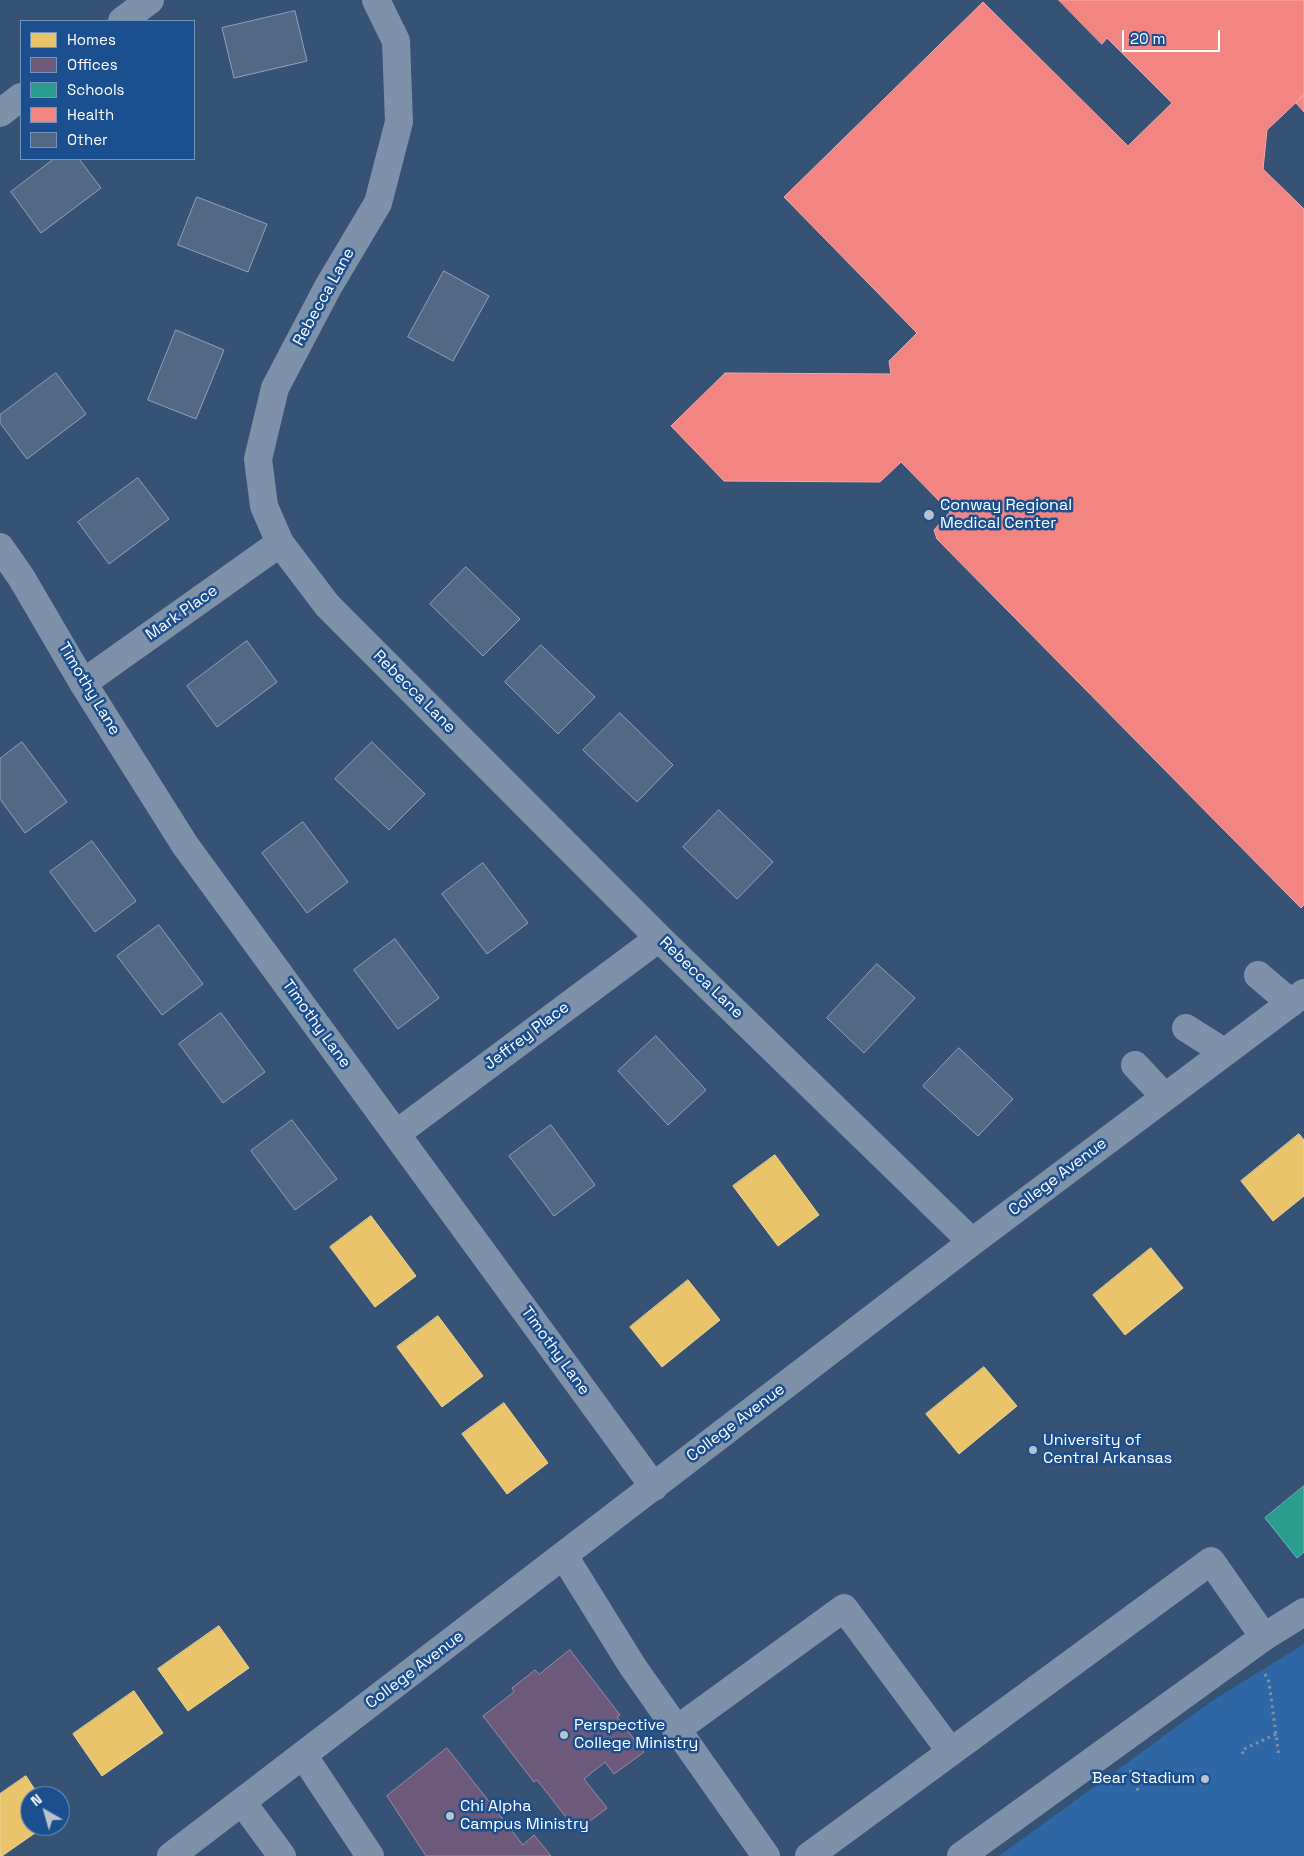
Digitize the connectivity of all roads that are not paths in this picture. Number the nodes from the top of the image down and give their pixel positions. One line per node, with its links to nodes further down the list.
1 (150, 0): 3 (street)
2 (376, 0): 6 (street, Rebecca Lane)
3 (123, 20)
4 (20, 98): 5 (street)
5 (0, 113)
6 (280, 543): 8 (street, Mark Place); 9 (street, Rebecca Lane)
7 (0, 547): 8 (street, Timothy Lane)
8 (84, 683): 16 (street, Timothy Lane)
9 (659, 938): 16 (street, Jeffrey Place); 17 (street, Rebecca Lane)
10 (1258, 975): 11 (street)
11 (1298, 998): 13 (street, College Avenue)
12 (1186, 1028): 13 (street)
13 (1224, 1052): 15 (street, College Avenue)
14 (1135, 1065): 15 (street)
15 (1165, 1097): 17 (street, College Avenue)
16 (396, 1134): 18 (street, Timothy Lane)
17 (972, 1242): 18 (street, College Avenue)
18 (654, 1486): 19 (street, College Avenue)
19 (564, 1556): 22 (street); 24 (street, College Avenue)
20 (1304, 1612): 21 (street)
21 (1264, 1637): 23 (street); 31 (street)
22 (676, 1730): 23 (street); 29 (street)
23 (951, 1752): 30 (street)
24 (303, 1755): 25 (street, College Avenue); 28 (street)
25 (242, 1802): 26 (street, College Avenue); 27 (street)
26 (171, 1856)
27 (282, 1856)
28 (370, 1856)
29 (766, 1856)
30 (809, 1856)
31 (961, 1856)

